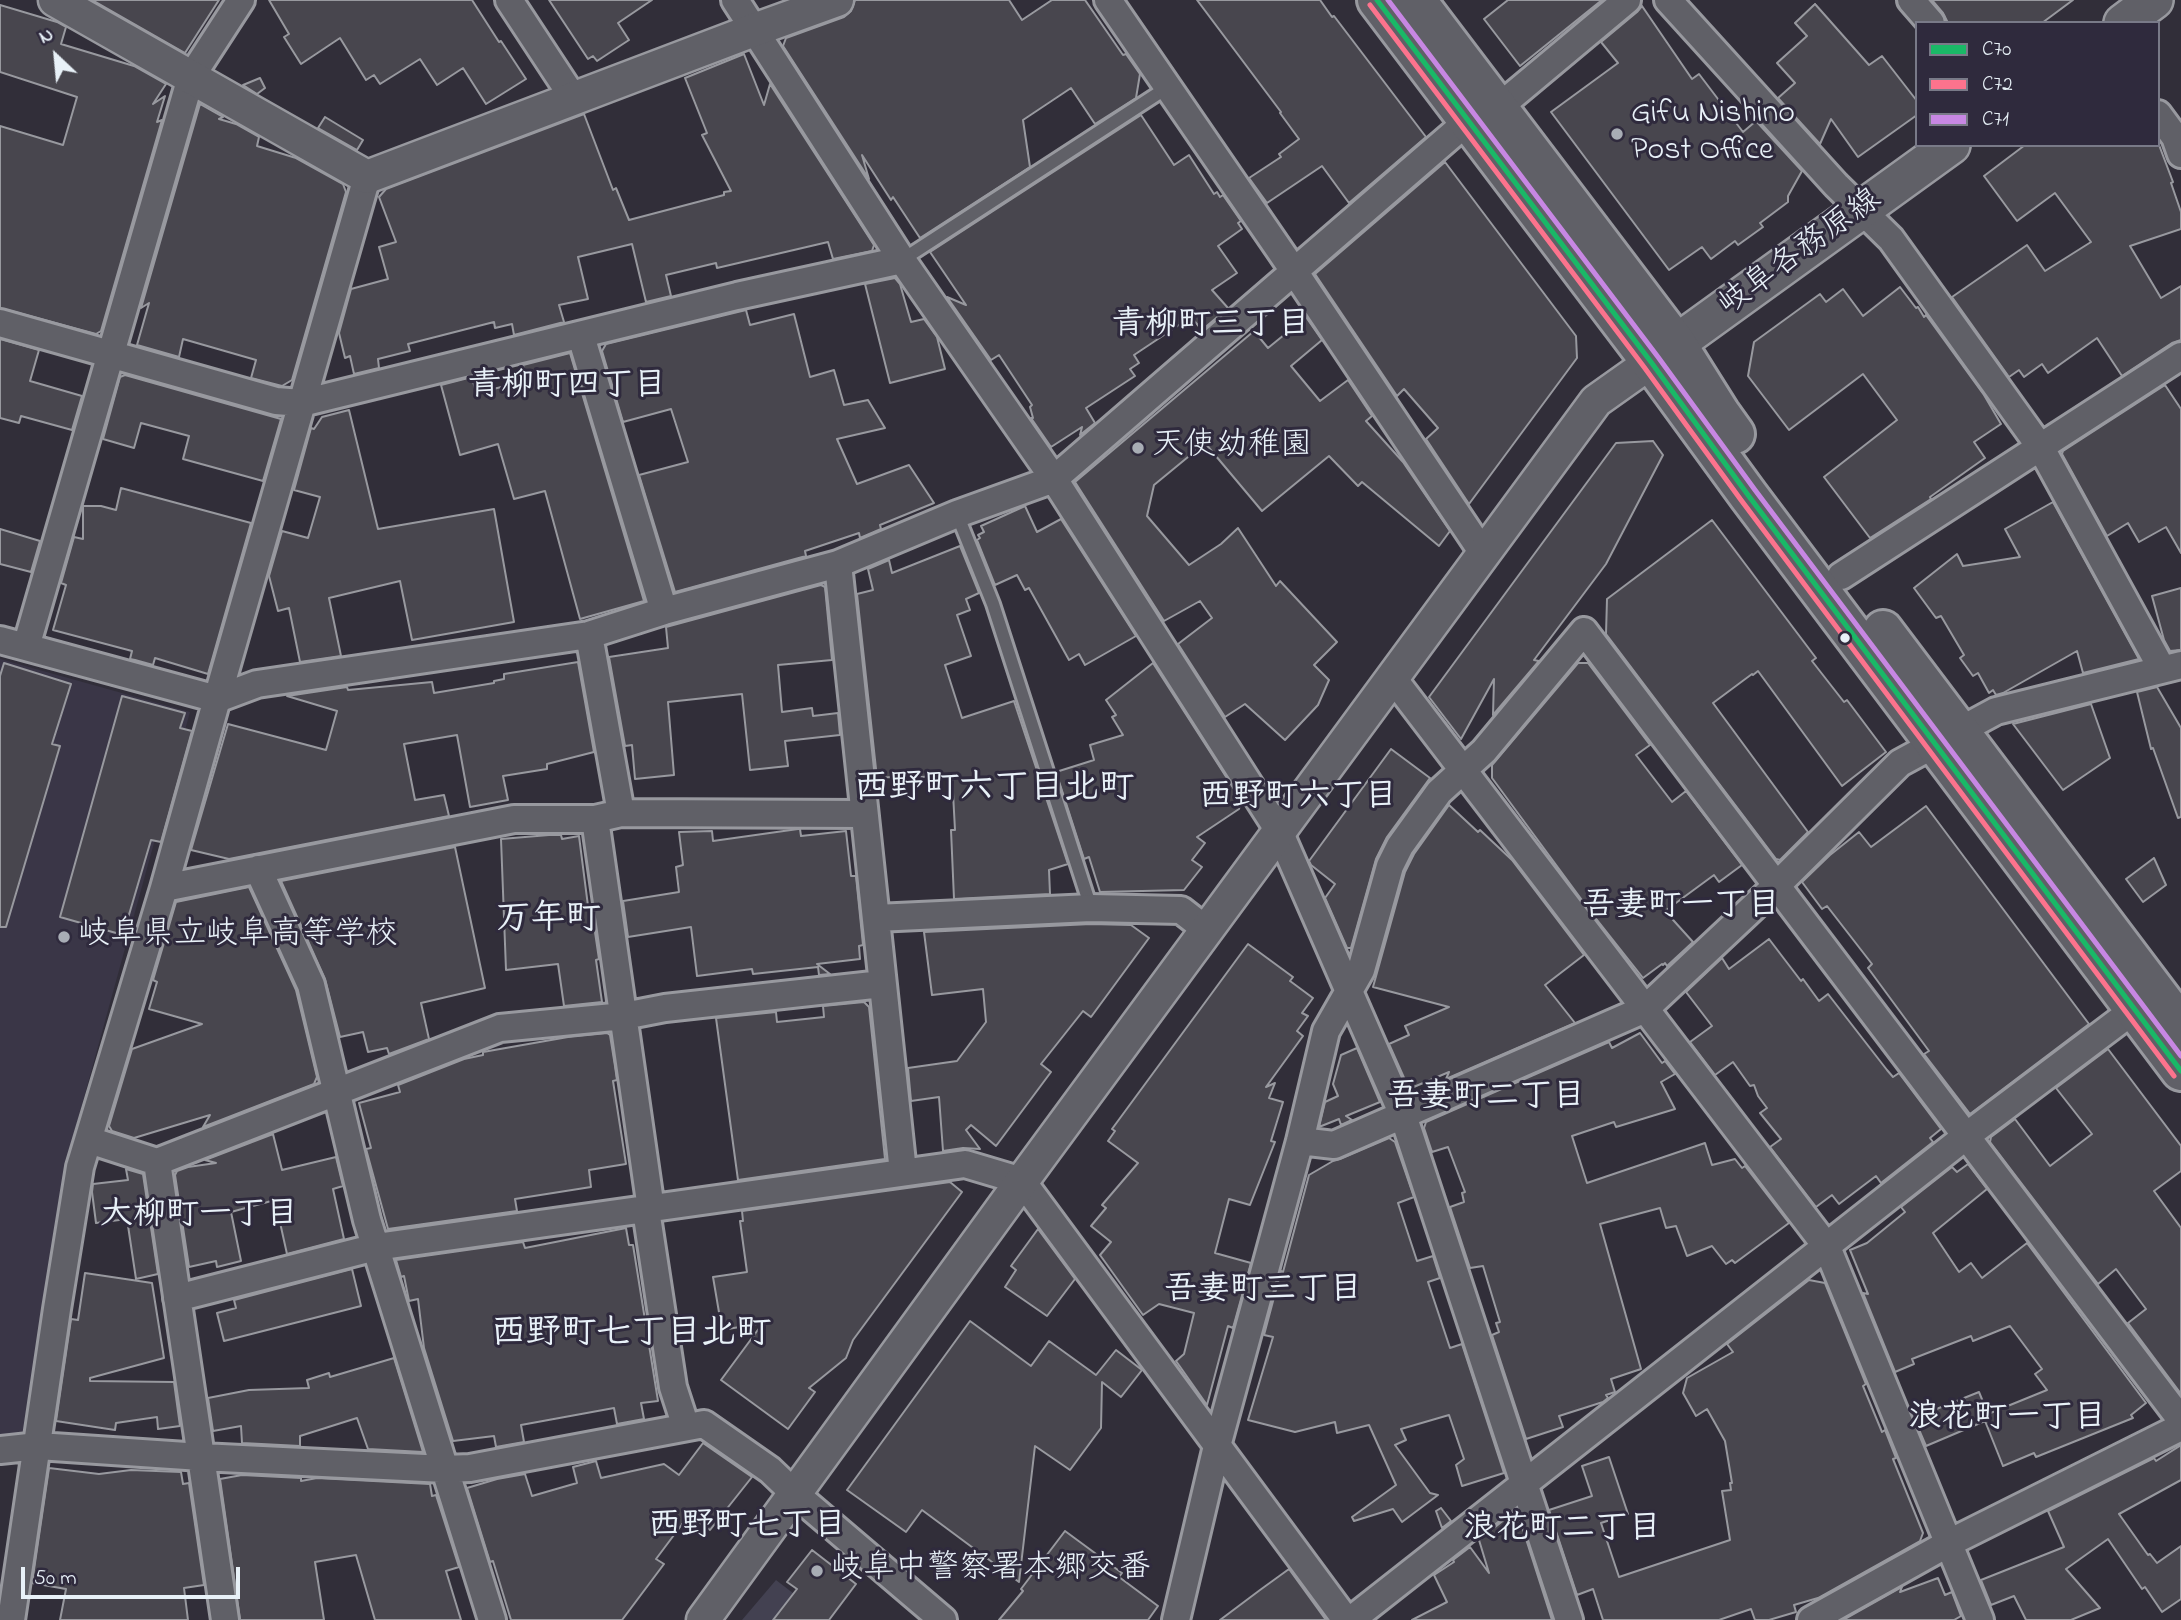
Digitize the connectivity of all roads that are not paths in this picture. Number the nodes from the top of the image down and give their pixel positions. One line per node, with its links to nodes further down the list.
1 (55, 0): 16 (street)
2 (241, 0): 16 (street)
3 (509, 0): 18 (street)
4 (735, 0): 15 (street)
5 (837, 0): 15 (street)
6 (1108, 0): 17 (street)
7 (1377, 0): 19 (highway)
8 (1416, 0): 19 (highway)
9 (1628, 0): 19 (street)
10 (1668, 0): 24 (street)
11 (1911, 0): 13 (street)
12 (2154, 0): 14 (main road)
13 (1929, 21)
14 (2126, 21)
15 (754, 30): 18 (street); 25 (street)
16 (191, 77): 23 (street); 30 (street)
17 (1168, 86): 25 (lane); 26 (street)
18 (575, 99): 23 (street)
19 (1484, 114): 26 (street); 29 (highway)
20 (2160, 117): 21 (street)
21 (2179, 142)
22 (1948, 147): 24 (main road, 岐阜各務原線)
23 (367, 177): 32 (street)
24 (1863, 210): 29 (main road, 岐阜各務原線); 33 (street)
25 (902, 260): 28 (street); 34 (street)
26 (1293, 271): 34 (street); 36 (street)
27 (0, 323): 30 (street)
28 (581, 336): 32 (street); 39 (street)
29 (1664, 352): 36 (street); 38 (highway); 46 (highway)
30 (111, 353): 32 (street); 42 (street)
31 (2181, 356): 33 (street)
32 (302, 403): 45 (street)
33 (2041, 448): 38 (street); 43 (street)
34 (1054, 479): 35 (street); 50 (street)
35 (957, 514): 37 (street); 54 (lane)
36 (1483, 553): 44 (street)
37 (838, 564): 39 (street); 48 (street)
38 (1841, 576): 46 (highway)
39 (664, 611): 40 (street)
40 (589, 635): 45 (street); 49 (street)
41 (0, 640): 42 (street)
42 (26, 647): 45 (street)
43 (2172, 667): 46 (street)
44 (1392, 677): 47 (street); 50 (street)
45 (217, 699): 53 (street)
46 (1948, 737): 52 (street); 60 (highway); 62 (highway)
47 (1464, 771): 52 (street); 58 (street); 59 (street)
48 (864, 814): 49 (street); 55 (street)
49 (608, 816): 51 (street); 61 (street)
50 (1279, 831): 56 (street); 58 (street)
51 (258, 869): 53 (street); 64 (street)
52 (1776, 886): 59 (street); 66 (street)
53 (164, 888): 67 (street)
54 (1091, 908): 55 (street); 56 (street)
55 (876, 918): 57 (street)
56 (1208, 931): 71 (street)
57 (882, 984): 61 (street); 70 (street)
58 (1349, 990): 65 (street); 68 (street)
59 (1645, 1009): 65 (street); 74 (street)
60 (2135, 1009): 63 (highway); 66 (street)
61 (624, 1016): 64 (street); 72 (street)
62 (2181, 1025)
63 (2181, 1071)
64 (337, 1090): 69 (street); 73 (street)
65 (1403, 1115): 68 (street); 84 (street)
66 (1965, 1137): 74 (street); 76 (street)
67 (89, 1140): 69 (street); 79 (street)
68 (1300, 1141): 80 (street)
69 (157, 1162): 75 (street)
70 (903, 1172): 71 (street); 72 (street)
71 (1022, 1181): 80 (street); 85 (street)
72 (648, 1210): 73 (street); 77 (street)
73 (376, 1247): 75 (street); 83 (street)
74 (1827, 1247): 84 (street); 86 (street)
75 (177, 1298): 82 (street)
76 (2181, 1420)
77 (686, 1427): 83 (street); 85 (street)
78 (2181, 1427): 86 (street)
79 (38, 1446): 81 (street); 82 (street); 87 (street)
80 (1217, 1447): 92 (street); 93 (street)
81 (0, 1450)
82 (201, 1457): 83 (street); 88 (street)
83 (445, 1469): 89 (street)
84 (1523, 1484): 94 (street); 95 (street)
85 (794, 1493): 90 (street); 91 (street)
86 (1949, 1543): 96 (street); 97 (street)
87 (11, 1620)
88 (225, 1620)
89 (492, 1620)
90 (704, 1620)
91 (943, 1620)
92 (1176, 1620)
93 (1346, 1620)
94 (1351, 1620)
95 (1569, 1620)
96 (1811, 1620)
97 (1980, 1620)

